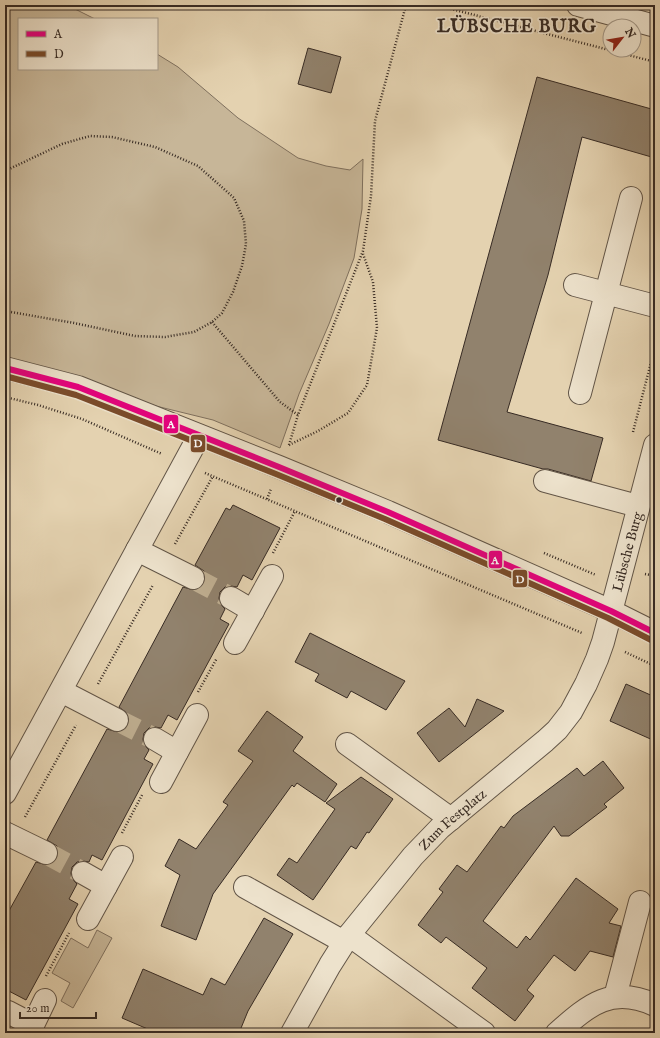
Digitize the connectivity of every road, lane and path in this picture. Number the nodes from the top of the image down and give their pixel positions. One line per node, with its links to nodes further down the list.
1 (406, 5): 8 (path)
2 (436, 5): 5 (path)
3 (578, 5): 4 (street)
4 (655, 26)
5 (655, 62)
6 (5, 171): 13 (path)
7 (631, 198): 10 (street)
8 (362, 254): 17 (path); 19 (path)
9 (575, 284): 10 (street)
10 (606, 292): 11 (street); 15 (street)
11 (655, 306)
12 (5, 312): 13 (path)
13 (212, 322): 17 (path)
14 (5, 368): 18 (street)
15 (580, 393)
16 (5, 397): 21 (path)
17 (298, 415): 19 (path)
18 (199, 436): 21 (street); 22 (street)
19 (289, 445): 22 (path)
20 (655, 445): 26 (street, Lübsche Burg)
21 (184, 464): 23 (path); 27 (street)
22 (279, 467): 25 (path); 33 (street)
23 (213, 476): 25 (path); 28 (path)
24 (545, 481): 26 (street)
25 (267, 499): 35 (path)
26 (638, 506): 33 (street, Lübsche Burg)
27 (137, 550): 28 (street); 38 (street)
28 (164, 564): 30 (street); 39 (path)
29 (272, 576): 32 (street)
30 (194, 578)
31 (231, 598): 32 (street)
32 (253, 611): 36 (street)
33 (611, 611): 34 (street); 35 (street, Zum Festplatz)
34 (655, 633)
35 (603, 642): 37 (path); 47 (street, Zum Festplatz)
36 (235, 643)
37 (655, 666)
38 (61, 691): 39 (street); 46 (street)
39 (87, 705): 41 (street); 48 (path)
40 (197, 715): 44 (street)
41 (117, 720)
42 (155, 739): 44 (street)
43 (347, 744): 47 (street)
44 (177, 752): 45 (street)
45 (161, 782)
46 (5, 793)
47 (451, 819): 56 (street, Zum Festplatz)
48 (10, 835): 49 (street)
49 (46, 853)
50 (122, 857): 52 (street)
51 (83, 874): 52 (street)
52 (106, 886): 55 (street)
53 (244, 887): 56 (street)
54 (640, 902): 57 (street)
55 (88, 920)
56 (346, 938): 62 (street, Zum Festplatz); 63 (street)
57 (615, 997): 59 (street); 64 (street)
58 (45, 1000): 61 (street)
59 (655, 1005)
60 (8, 1012): 61 (street)
61 (31, 1029)
62 (292, 1033)
63 (484, 1033)
64 (557, 1033)

